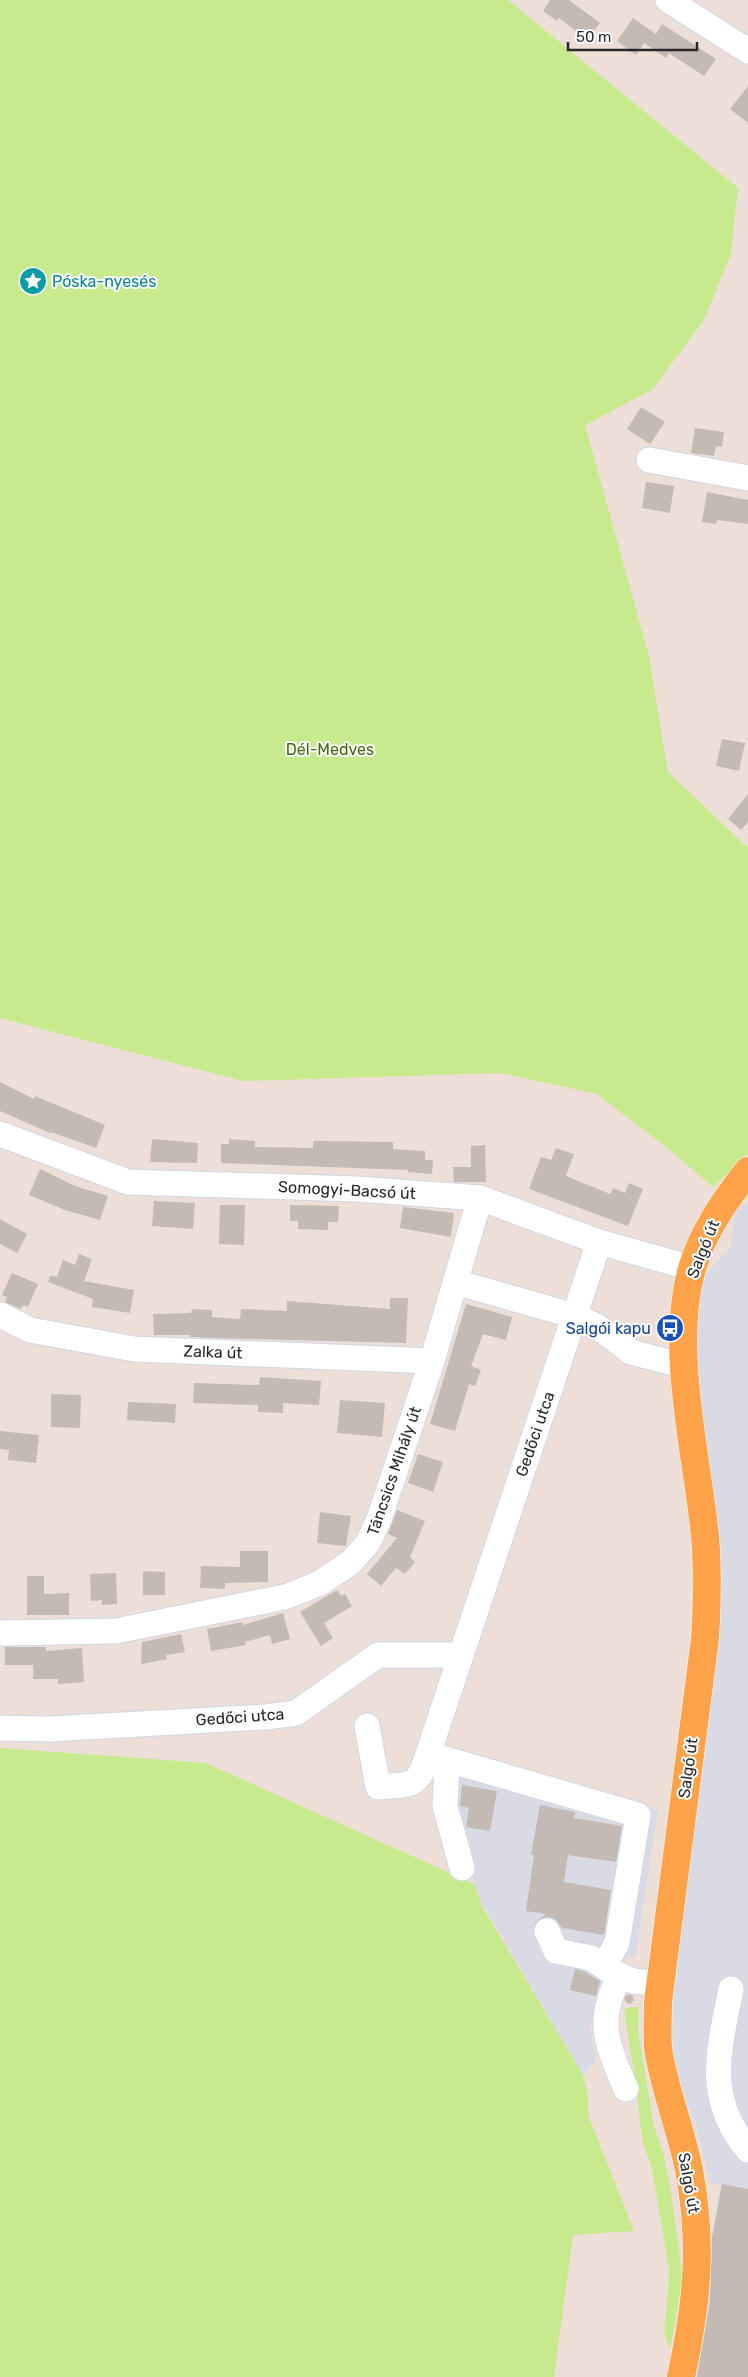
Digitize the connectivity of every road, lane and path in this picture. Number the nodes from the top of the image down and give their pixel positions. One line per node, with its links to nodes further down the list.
1 (668, 0): 2 (street)
2 (748, 51)
3 (649, 460): 4 (street)
4 (748, 478)
5 (0, 1134): 7 (street, Somogyi-Bacsó út)
6 (748, 1171): 9 (main road, Salgó út)
7 (480, 1198): 8 (street, Somogyi-Bacsó út); 10 (street, Táncsics Mihály út)
8 (599, 1242): 9 (street, Somogyi-Bacsó út); 12 (street, Gedőci utca)
9 (692, 1268): 14 (main road, Salgó út)
10 (455, 1282): 12 (street); 13 (street, Táncsics Mihály út)
11 (0, 1315): 13 (street, Zalka út)
12 (575, 1316): 14 (street); 16 (street, Gedőci utca)
13 (432, 1361): 15 (street, Táncsics Mihály út)
14 (684, 1366): 23 (main road, Salgó út)
15 (0, 1633)
16 (461, 1655): 18 (street, Gedőci utca); 19 (street, Gedőci utca)
17 (367, 1726): 19 (street)
18 (0, 1728)
19 (444, 1759): 20 (street); 22 (street)
20 (462, 1868)
21 (547, 1931): 22 (street)
22 (612, 1970): 23 (street); 25 (street)
23 (660, 1984): 27 (main road, Salgó út)
24 (731, 1989): 26 (street)
25 (626, 2089)
26 (748, 2150)
27 (681, 2377)

